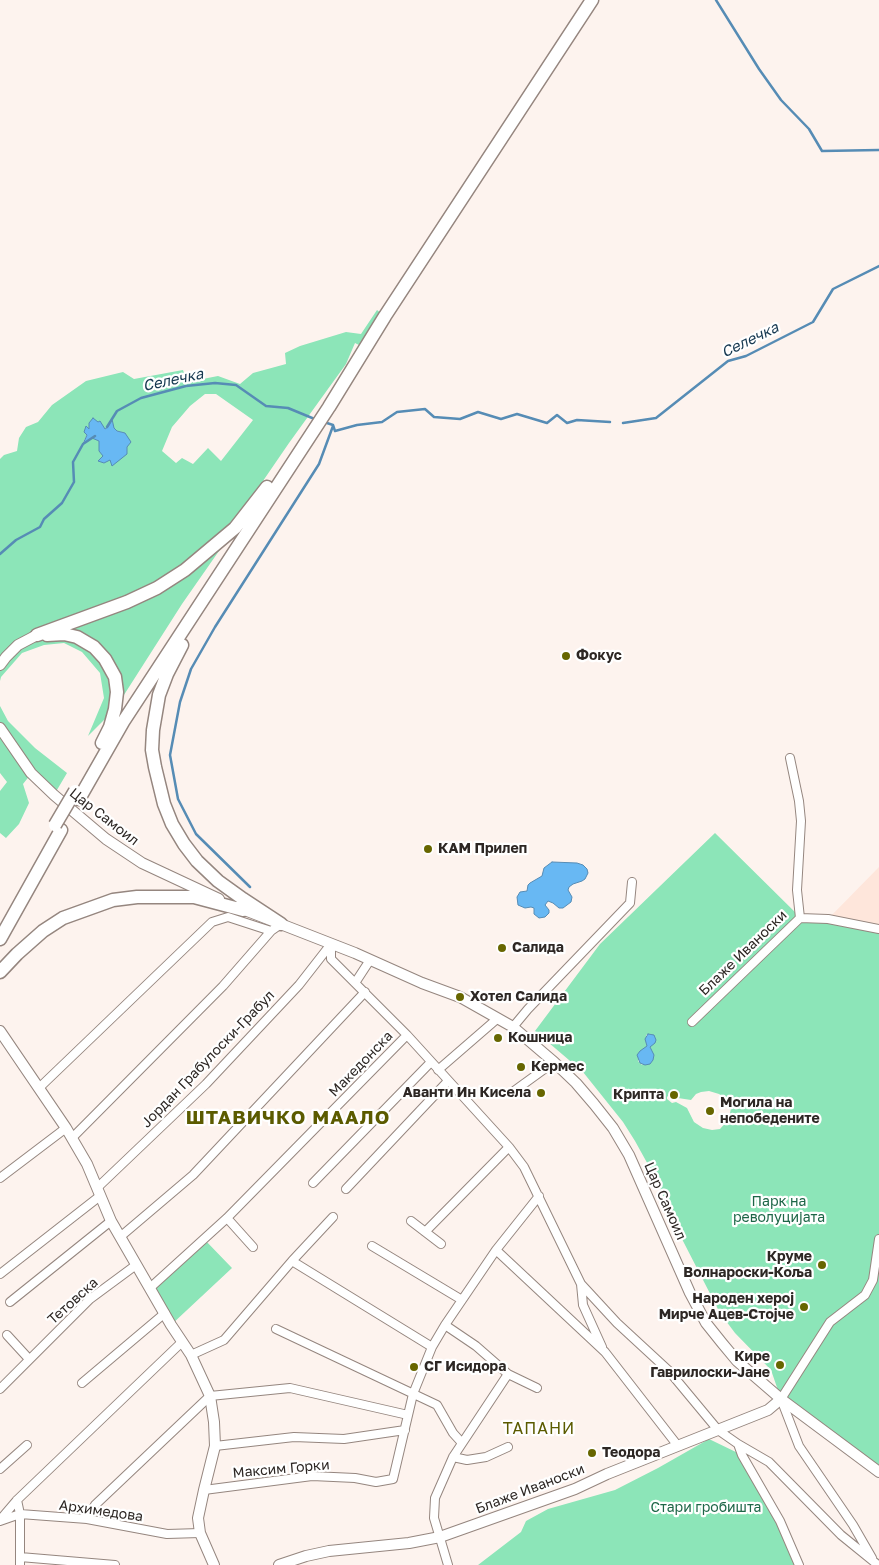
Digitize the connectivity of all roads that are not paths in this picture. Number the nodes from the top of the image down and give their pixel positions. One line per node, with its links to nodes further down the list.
1 (592, 0): 2 (main road)
2 (302, 443): 3 (main road); 7 (main road); 12 (main road)
3 (37, 635): 4 (street); 7 (main road)
4 (0, 665)
5 (0, 728): 10 (street, Цар Самоил)
6 (790, 758): 11 (street)
7 (77, 795): 8 (main road)
8 (58, 828): 14 (main road); 15 (main road)
9 (632, 882): 23 (street)
10 (242, 910): 12 (street, Цар Самоил); 18 (main road)
11 (800, 918): 13 (street, Блаже Иваноски); 22 (street, Блаже Иваноски)
12 (276, 928): 16 (street, Цар Самоил); 30 (street); 33 (street)
13 (879, 929)
14 (0, 930)
15 (0, 939)
16 (331, 944): 17 (street, Цар Самоил); 19 (street); 38 (street, Јордан Грабулоски-Грабул)
17 (370, 960): 19 (street); 21 (street, Цар Самоил)
18 (0, 972)
19 (355, 983): 20 (street)
20 (366, 992): 25 (street); 45 (street)
21 (498, 1018): 23 (street, Цар Самоил); 28 (street)
22 (692, 1022)
23 (513, 1028): 27 (street, Цар Самоил)
24 (0, 1031): 30 (street)
25 (407, 1035): 26 (street); 41 (street, Македонска)
26 (431, 1062): 28 (street); 36 (street)
27 (554, 1062): 31 (street); 73 (street, Цар Самоил)
28 (438, 1070): 29 (street)
29 (448, 1081): 34 (street); 37 (street)
30 (40, 1087): 32 (street)
31 (514, 1091)
32 (66, 1128): 33 (street); 35 (street)
33 (72, 1138): 38 (street)
34 (509, 1147): 39 (street); 44 (street)
35 (0, 1178)
36 (313, 1182)
37 (346, 1190)
38 (99, 1192): 42 (street); 53 (street)
39 (539, 1196): 50 (street, Максим Горки); 54 (street)
40 (333, 1217): 51 (street)
41 (227, 1218): 49 (street); 55 (street, Македонска)
42 (110, 1221): 45 (street); 57 (street)
43 (411, 1221): 44 (street)
44 (425, 1232): 47 (street)
45 (120, 1237): 52 (street)
46 (879, 1239): 73 (street, Блаже Иваноски)
47 (441, 1244)
48 (372, 1246): 56 (street)
49 (253, 1247)
50 (496, 1250): 56 (street, Максим Горки); 64 (street)
51 (292, 1261): 63 (street); 65 (street)
52 (136, 1266): 55 (street); 66 (street, Тетовска)
53 (0, 1274)
54 (581, 1284): 64 (street); 76 (street)
55 (151, 1287): 58 (street)
56 (462, 1300): 59 (street, Максим Горки)
57 (10, 1302)
58 (165, 1314): 62 (street); 68 (street)
59 (445, 1325): 63 (street, Максим Горки); 67 (street)
60 (276, 1329): 71 (street)
61 (7, 1335): 66 (street)
62 (182, 1342): 65 (street); 87 (street)
63 (432, 1347): 71 (street, Максим Горки)
64 (604, 1352): 81 (street)
65 (191, 1355): 72 (street)
66 (29, 1359): 70 (street, Тетовска)
67 (508, 1374): 69 (street); 77 (street)
68 (82, 1383)
69 (537, 1388)
70 (0, 1389)
71 (413, 1394): 74 (street, Максим Горки); 77 (street)
72 (210, 1396): 74 (street); 80 (street); 89 (street)
73 (781, 1399): 76 (street, Блаже Иваноски); 85 (street, Цар Самоил); 95 (street)
74 (408, 1415): 75 (street, Максим Горки)
75 (405, 1430): 80 (street); 86 (street, Максим Горки)
76 (718, 1430): 78 (street); 81 (street, Блаже Иваноски)
77 (462, 1444): 83 (street)
78 (738, 1444): 95 (street); 100 (street)
79 (27, 1445): 84 (street)
80 (215, 1446): 86 (street)
81 (678, 1446): 92 (street, Блаже Иваноски)
82 (508, 1447): 83 (street)
83 (453, 1457): 92 (street)
84 (0, 1469)
85 (879, 1472)
86 (204, 1490): 91 (street)
87 (17, 1500): 88 (street); 90 (street)
88 (20, 1514): 89 (street, Архимедова); 90 (street, Архимедова); 93 (street)
89 (87, 1519): 91 (street, Архимедова)
90 (0, 1521)
91 (200, 1533): 97 (street)
92 (440, 1537): 94 (street, Блаже Иваноски); 99 (street)
93 (20, 1561): 96 (street)
94 (281, 1564): 98 (street, Блаже Иваноски)
95 (877, 1564)
96 (115, 1565)
97 (214, 1565)
98 (301, 1565)
99 (448, 1565)
100 (799, 1565)

